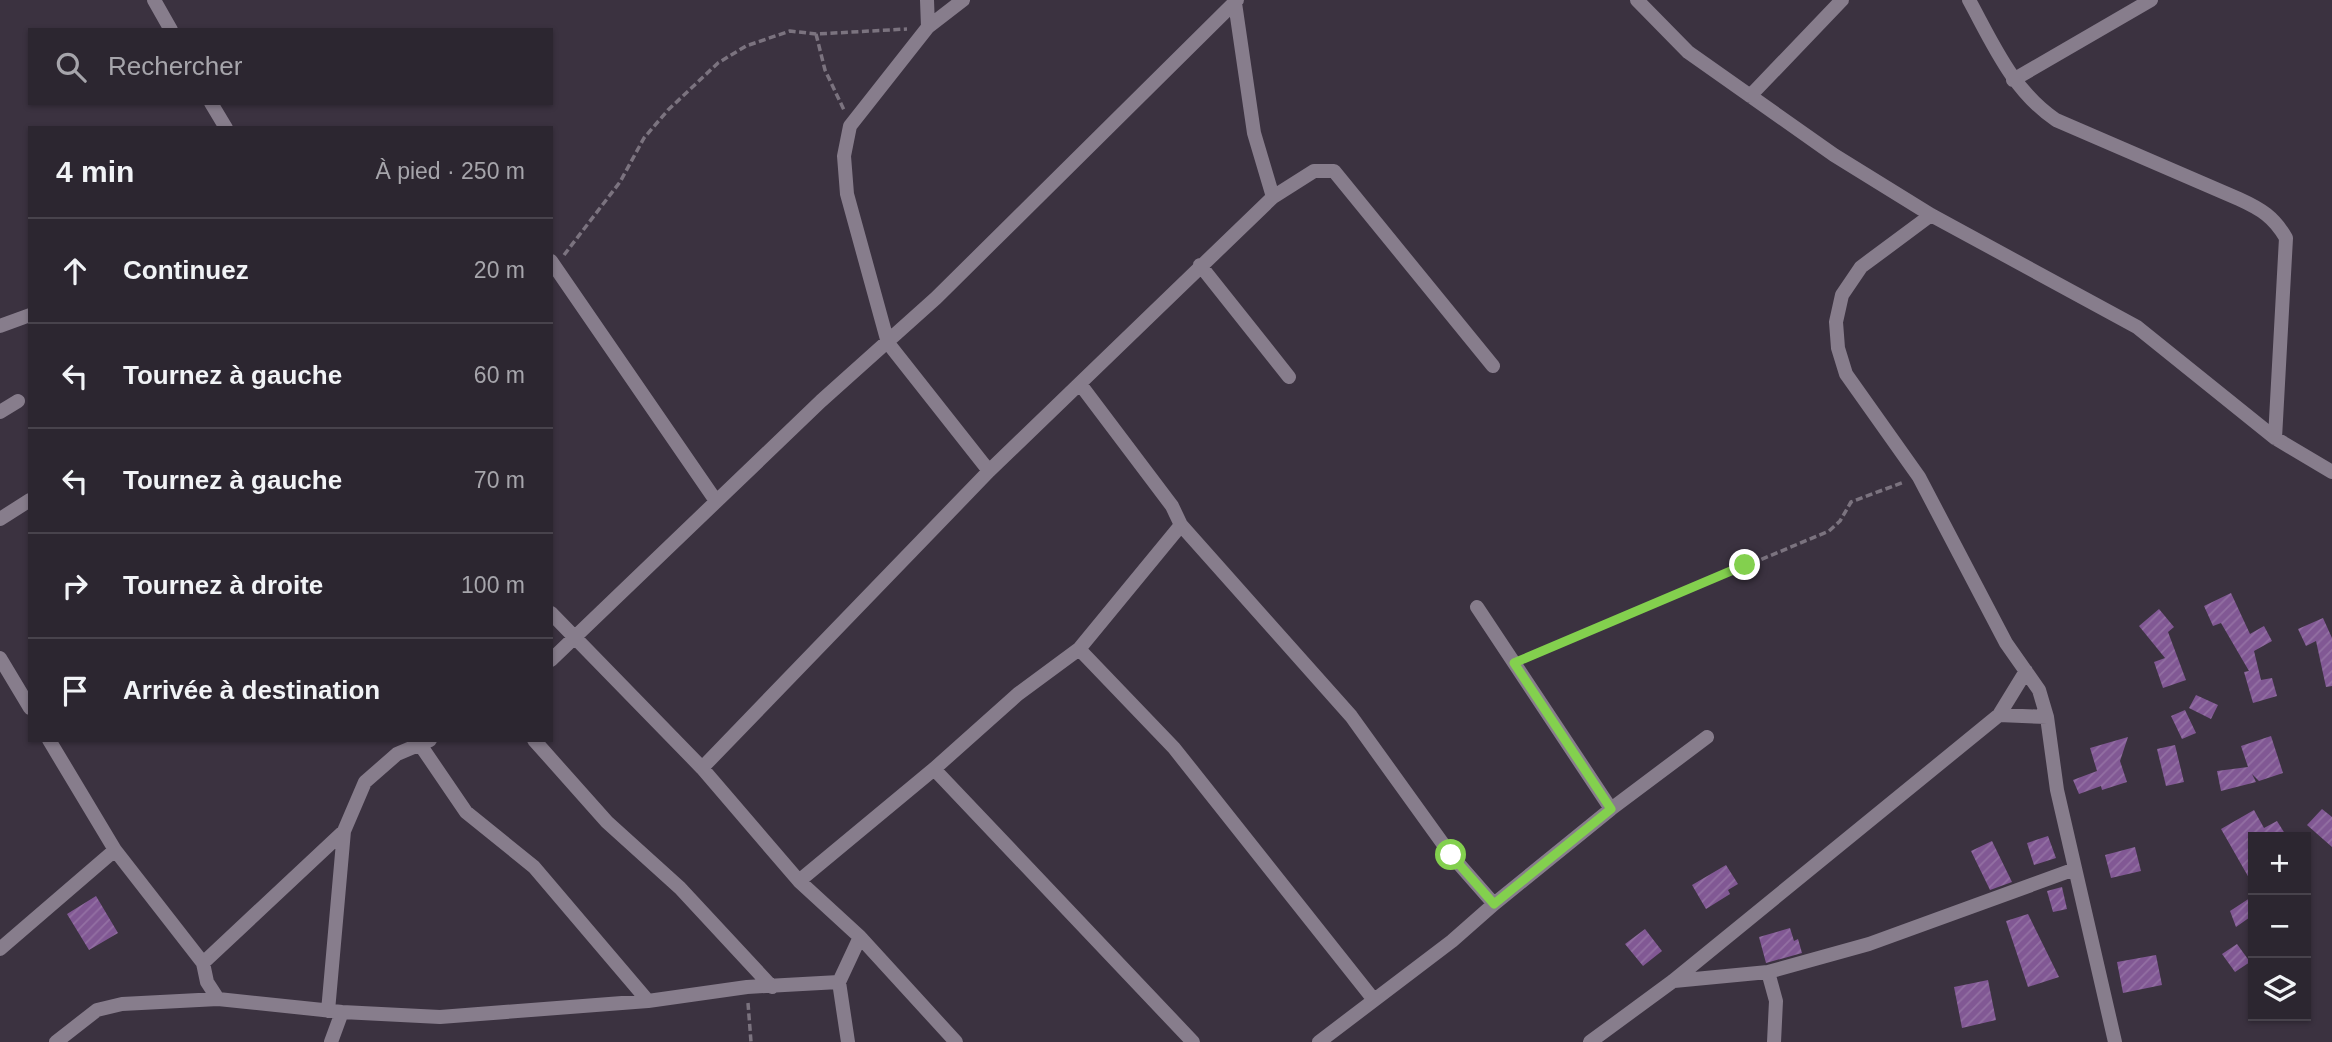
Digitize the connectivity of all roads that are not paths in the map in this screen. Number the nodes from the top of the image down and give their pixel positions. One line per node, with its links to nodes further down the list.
1 (154, 0): 10 (street)
2 (927, 0): 9 (street)
3 (963, 0): 9 (street)
4 (1637, 0): 12 (street)
5 (1842, 0): 12 (street)
6 (1969, 0): 11 (street)
7 (2151, 0): 11 (street)
8 (1236, 1): 15 (street); 21 (street)
9 (928, 27): 21 (street)
10 (169, 28)
11 (2013, 80): 27 (street)
12 (1750, 96): 16 (street)
13 (212, 105): 14 (street)
14 (225, 126)
15 (1273, 197): 18 (street); 22 (street)
16 (1931, 215): 27 (street); 40 (street)
17 (554, 263): 30 (street)
18 (1200, 265): 23 (street); 24 (street)
19 (28, 316): 20 (street)
20 (0, 327)
21 (888, 343): 28 (street); 30 (street)
22 (1493, 366)
23 (1289, 377)
24 (1080, 384): 28 (street); 33 (street)
25 (18, 401): 26 (street)
26 (0, 412)
27 (2276, 438): 29 (street)
28 (989, 471): 48 (street)
29 (2332, 472)
30 (716, 500): 36 (street)
31 (28, 501): 32 (street)
32 (0, 519)
33 (1181, 525): 37 (street); 55 (street)
34 (1477, 607): 50 (street)
35 (553, 615): 36 (street)
36 (576, 638): 38 (street); 48 (street)
37 (1079, 649): 49 (street); 64 (street)
38 (553, 658)
39 (0, 659): 41 (street)
40 (2026, 671): 42 (street); 43 (street)
41 (28, 705)
42 (1999, 715): 43 (street); 60 (street)
43 (2047, 717): 53 (street)
44 (1707, 737): 50 (street)
45 (50, 742): 52 (street)
46 (536, 742): 62 (street)
47 (426, 743): 51 (street); 65 (street)
48 (702, 768): 54 (street)
49 (934, 769): 54 (street); 71 (street)
50 (1611, 809): 55 (street)
51 (344, 831): 58 (street); 66 (street)
52 (115, 850): 57 (street); 58 (street)
53 (2075, 869): 59 (street); 75 (street)
54 (799, 881): 56 (street)
55 (1494, 904): 64 (street)
56 (860, 937): 61 (street); 70 (street)
57 (0, 949)
58 (203, 962): 63 (street)
59 (1768, 972): 60 (street); 74 (street)
60 (1673, 981): 73 (street)
61 (839, 982): 62 (street); 69 (street)
62 (772, 987): 65 (street)
63 (218, 999): 66 (street); 67 (street)
64 (1374, 1000): 72 (street)
65 (648, 1001): 66 (street)
66 (335, 1011): 68 (street)
67 (56, 1042)
68 (331, 1042)
69 (848, 1042)
70 (956, 1042)
71 (1194, 1042)
72 (1319, 1042)
73 (1590, 1042)
74 (1774, 1042)
75 (2115, 1042)

